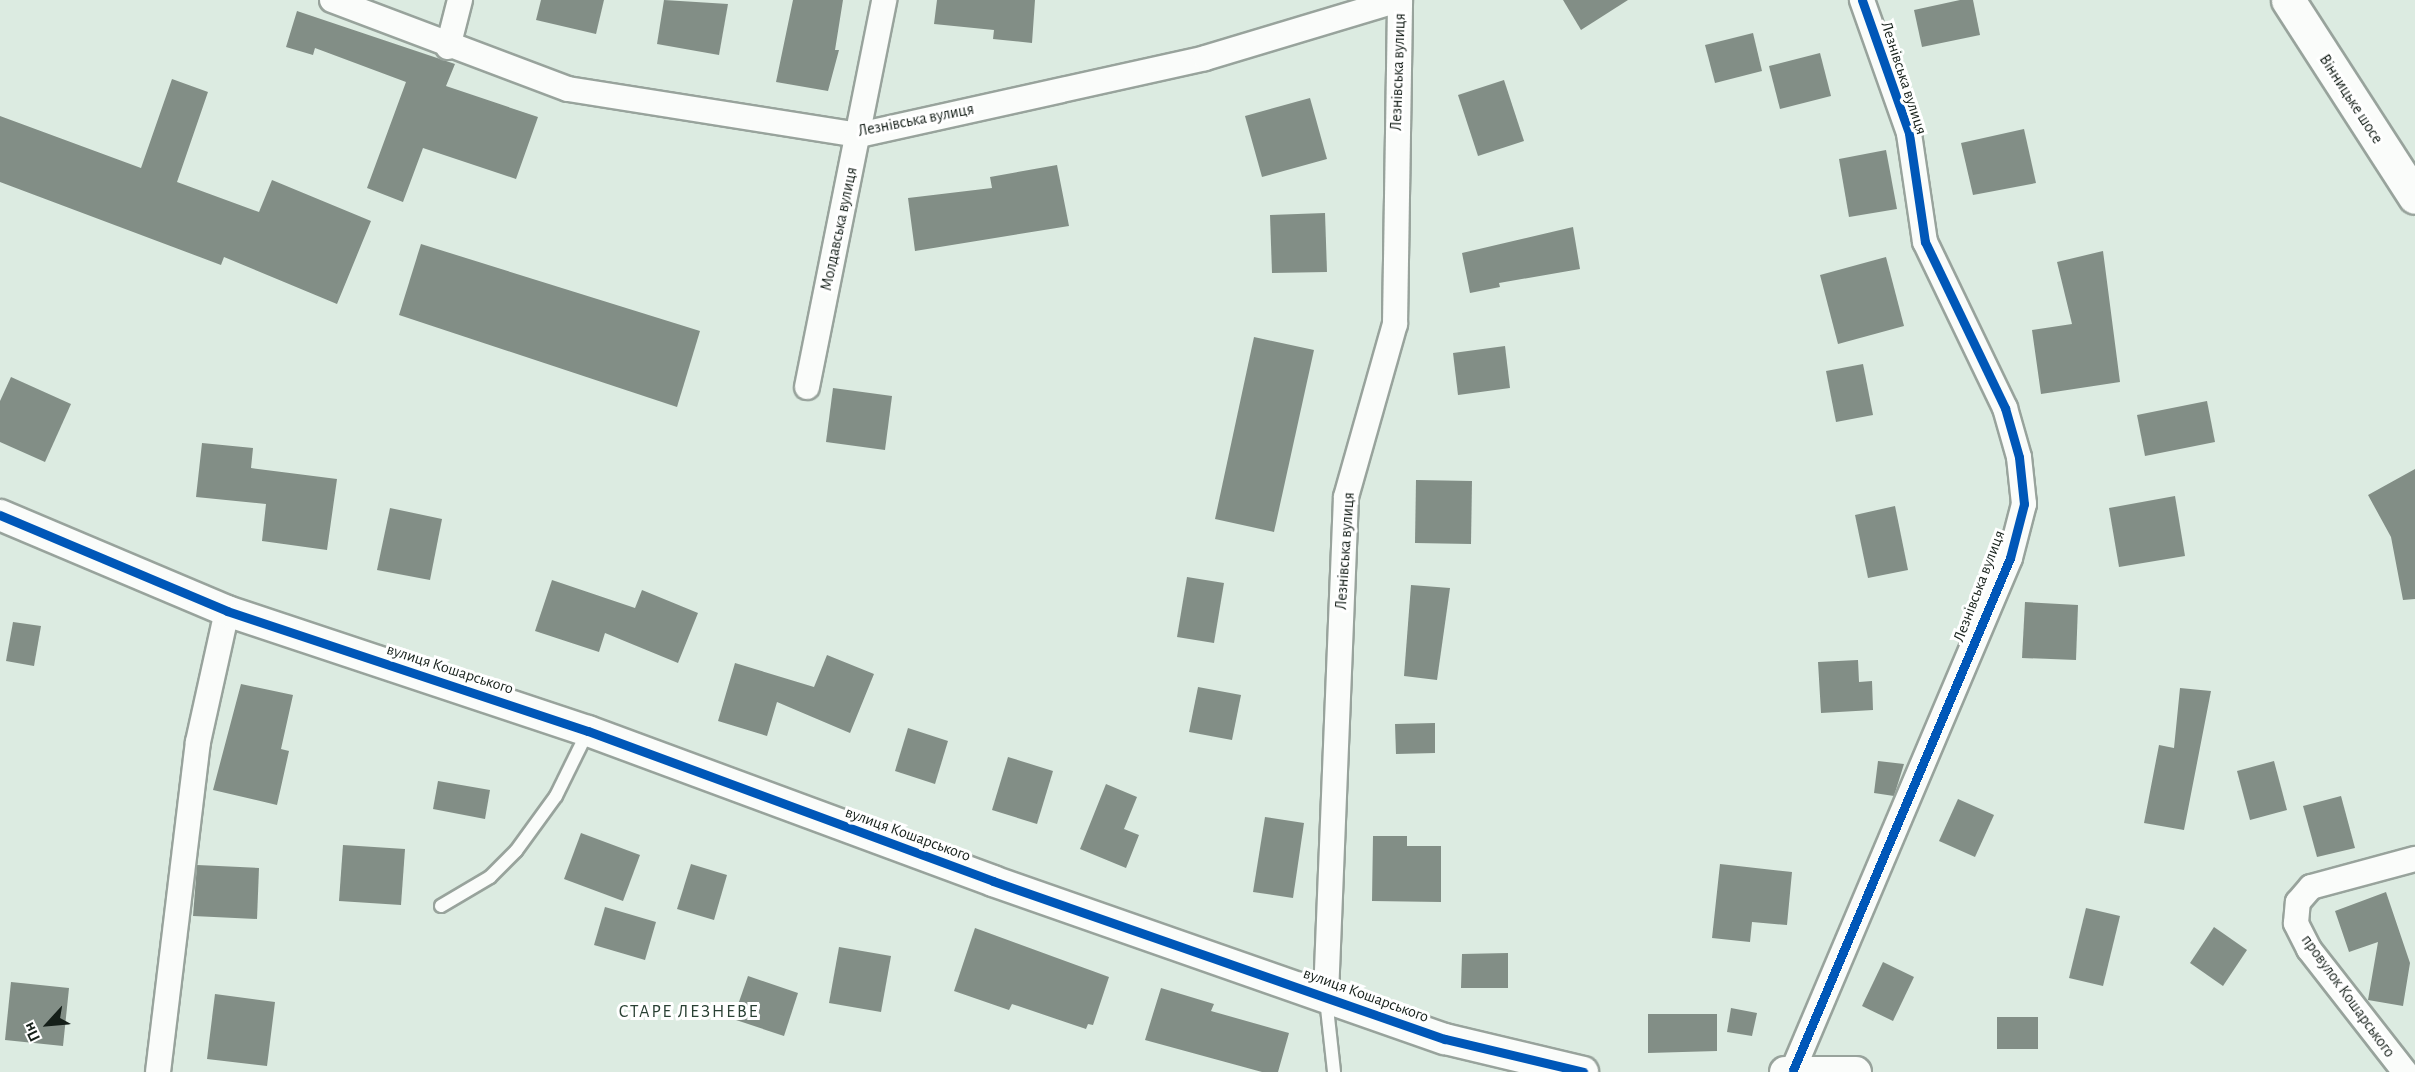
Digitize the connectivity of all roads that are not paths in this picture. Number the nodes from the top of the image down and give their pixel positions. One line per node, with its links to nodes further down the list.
1 (332, 0): 7 (street, Лезнівська вулиця)
2 (460, 0): 7 (street)
3 (884, 0): 8 (street, Молдавська вулиця)
4 (1399, 0): 8 (street, Лезнівська вулиця); 16 (street, Лезнівська вулиця)
5 (1862, 0): 17 (street, Лезнівська вулиця)
6 (2288, 0): 9 (main road, Вінницьке шосе)
7 (448, 47): 8 (street, Лезнівська вулиця)
8 (859, 135): 10 (street, Молдавська вулиця)
9 (2415, 197)
10 (807, 387)
11 (0, 515): 12 (street, вулиця Кошарського)
12 (226, 611): 13 (street, вулиця Кошарського); 18 (street)
13 (588, 731): 15 (lane); 16 (street, вулиця Кошарського)
14 (2415, 859): 22 (street, провулок Кошарського)
15 (441, 906)
16 (1326, 995): 19 (lane, Лезнівська вулиця); 20 (street, вулиця Кошарського)
17 (1789, 1071): 21 (street)
18 (158, 1072)
19 (1334, 1072)
20 (1583, 1072)
21 (1856, 1072)
22 (2405, 1072)

